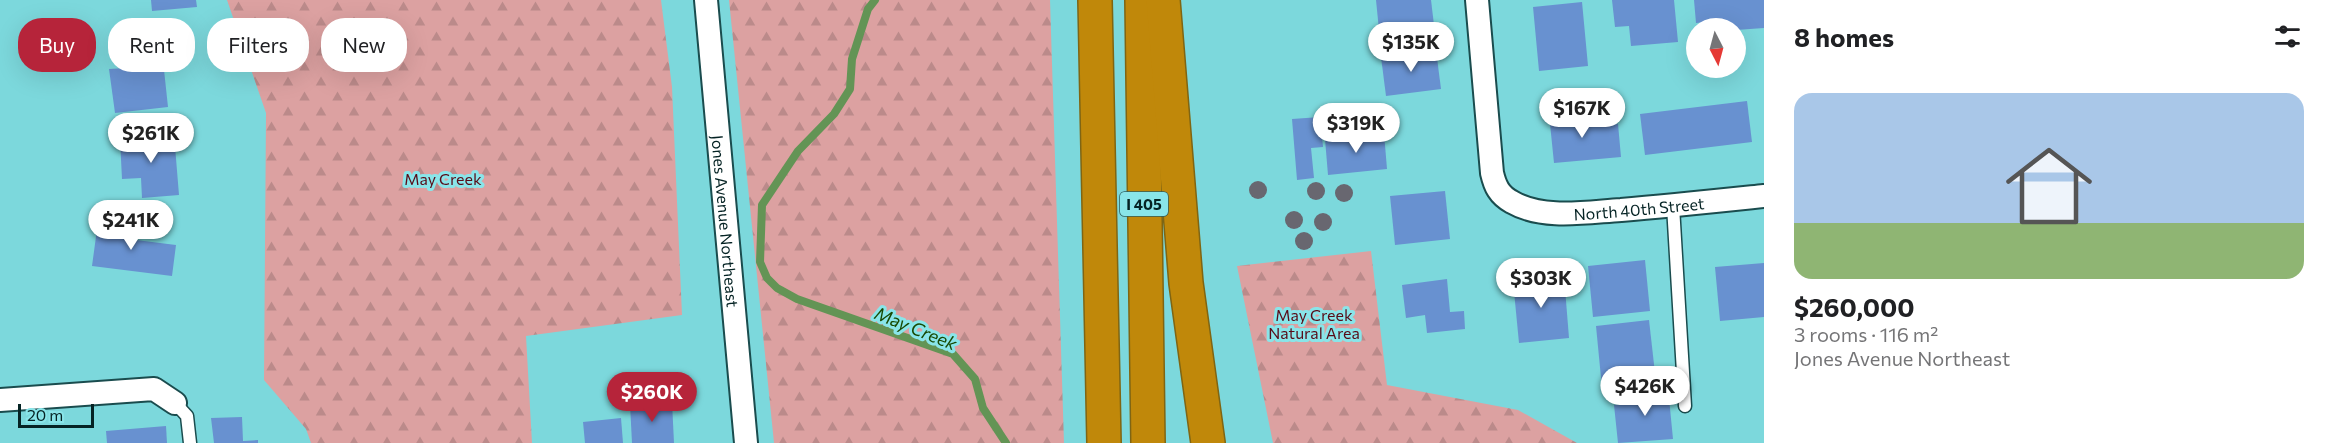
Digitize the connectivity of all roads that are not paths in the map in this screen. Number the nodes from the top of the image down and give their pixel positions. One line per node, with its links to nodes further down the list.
1 (706, 0): 13 (street, Jones Avenue Northeast)
2 (1095, 0): 14 (highway, I 405)
3 (1142, 0): 15 (highway, I 405)
4 (1163, 0): 11 (highway)
5 (1477, 0): 7 (street, North 40th Street)
6 (1764, 196): 7 (street, North 40th Street)
7 (1673, 206): 10 (lane)
8 (0, 400): 9 (street)
9 (175, 403): 12 (lane)
10 (1685, 406)
11 (1206, 433)
12 (190, 443)
13 (746, 443)
14 (1104, 443)
15 (1148, 443)

